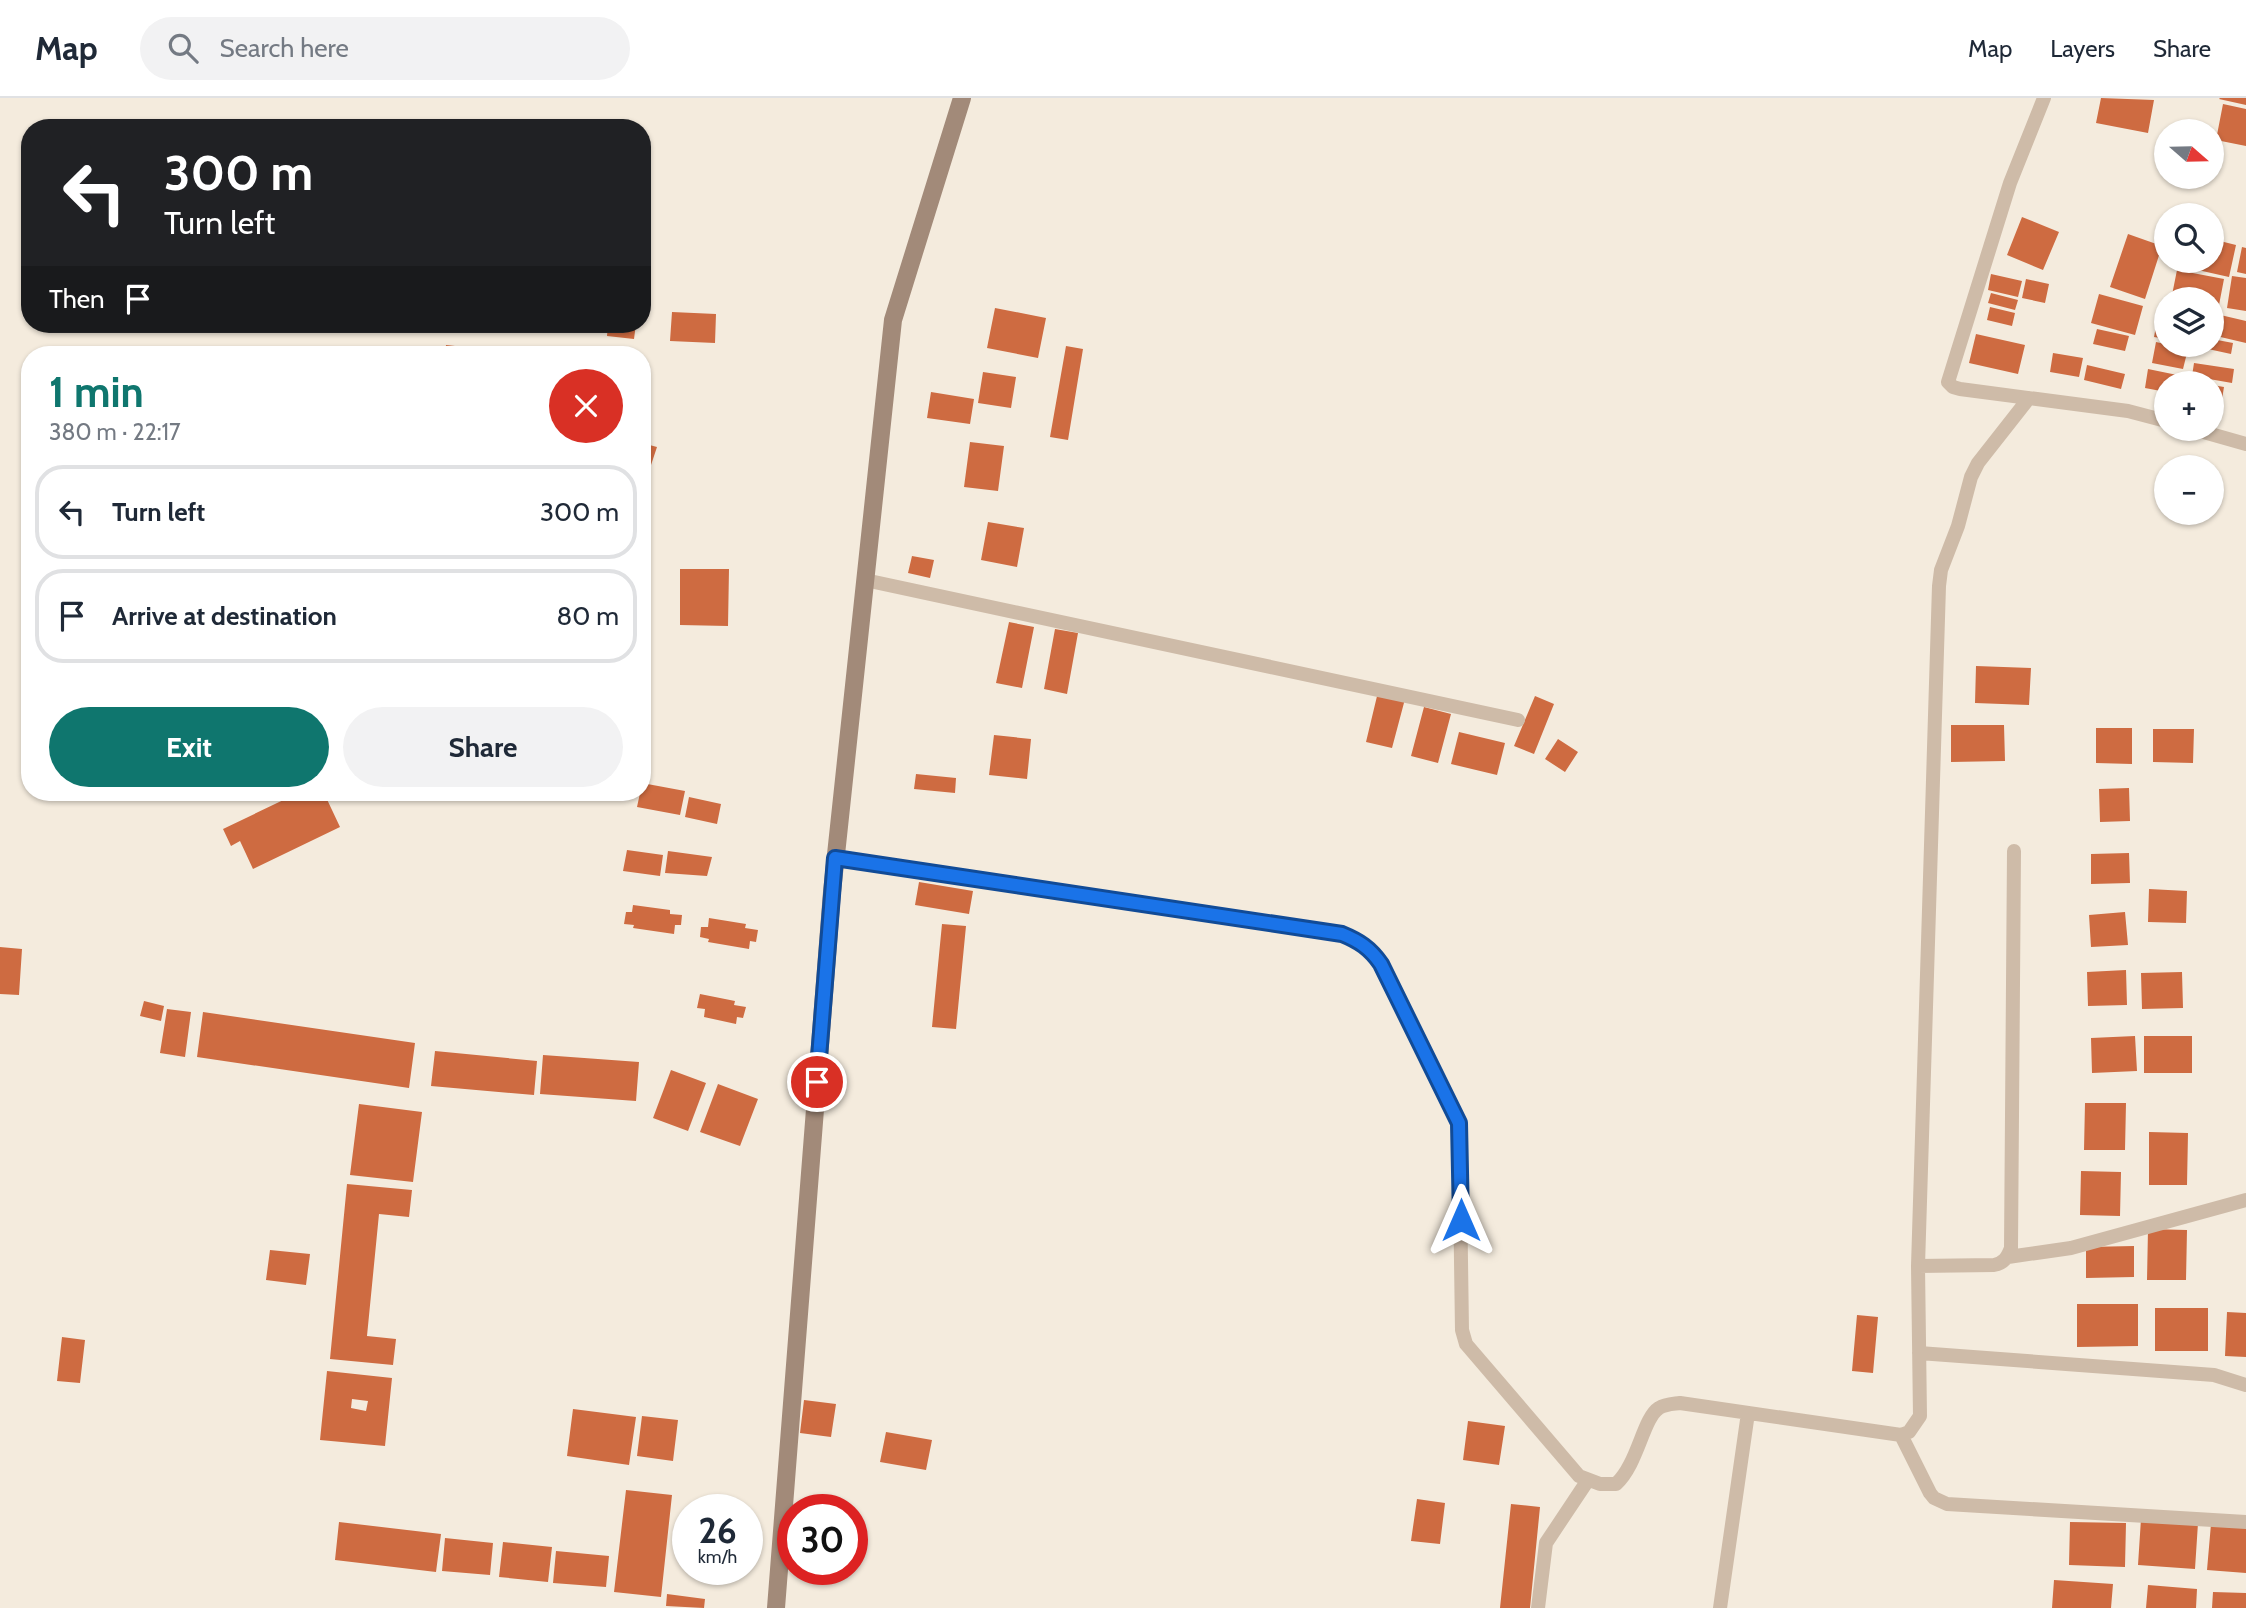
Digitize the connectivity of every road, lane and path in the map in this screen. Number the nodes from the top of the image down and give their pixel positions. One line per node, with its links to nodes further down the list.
1 (962, 98): 7 (main road)
2 (2044, 98): 3 (street)
3 (2029, 398): 4 (street); 13 (street)
4 (2154, 418)
5 (2224, 438): 6 (street)
6 (2246, 444)
7 (865, 580): 8 (street); 10 (main road)
8 (1518, 720)
9 (2014, 851): 12 (street)
10 (835, 858): 18 (street); 20 (main road)
11 (2246, 1199): 12 (street)
12 (2008, 1257): 13 (street)
13 (1918, 1266): 14 (street)
14 (1919, 1353): 15 (street); 17 (street)
15 (2246, 1385)
16 (1748, 1413): 17 (street); 18 (street); 22 (street)
17 (1901, 1435): 19 (street)
18 (1588, 1480): 21 (street)
19 (2246, 1522)
20 (776, 1608)
21 (1538, 1608)
22 (1720, 1608)

